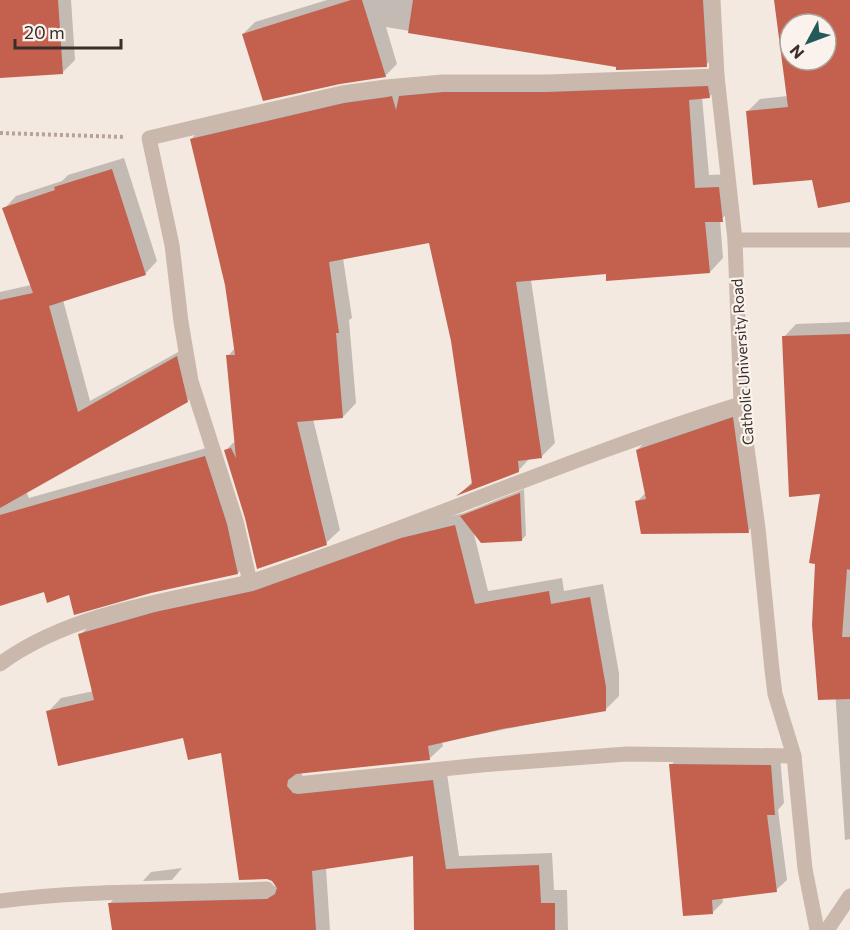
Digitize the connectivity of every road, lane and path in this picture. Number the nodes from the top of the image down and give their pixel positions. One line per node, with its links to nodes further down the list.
1 (713, 0): 2 (street, Catholic University Road)
2 (717, 76): 4 (street); 5 (street, Catholic University Road)
3 (0, 133): 4 (path)
4 (149, 138): 8 (street)
5 (735, 240): 6 (street); 7 (street, Catholic University Road)
6 (850, 240)
7 (741, 405): 8 (street); 10 (street, Catholic University Road)
8 (250, 582): 9 (street)
9 (0, 664)
10 (794, 756): 11 (street); 15 (street, Catholic University Road)
11 (297, 784)
12 (267, 889): 14 (street)
13 (850, 896): 16 (street)
14 (0, 901)
15 (817, 930)
16 (827, 930)

